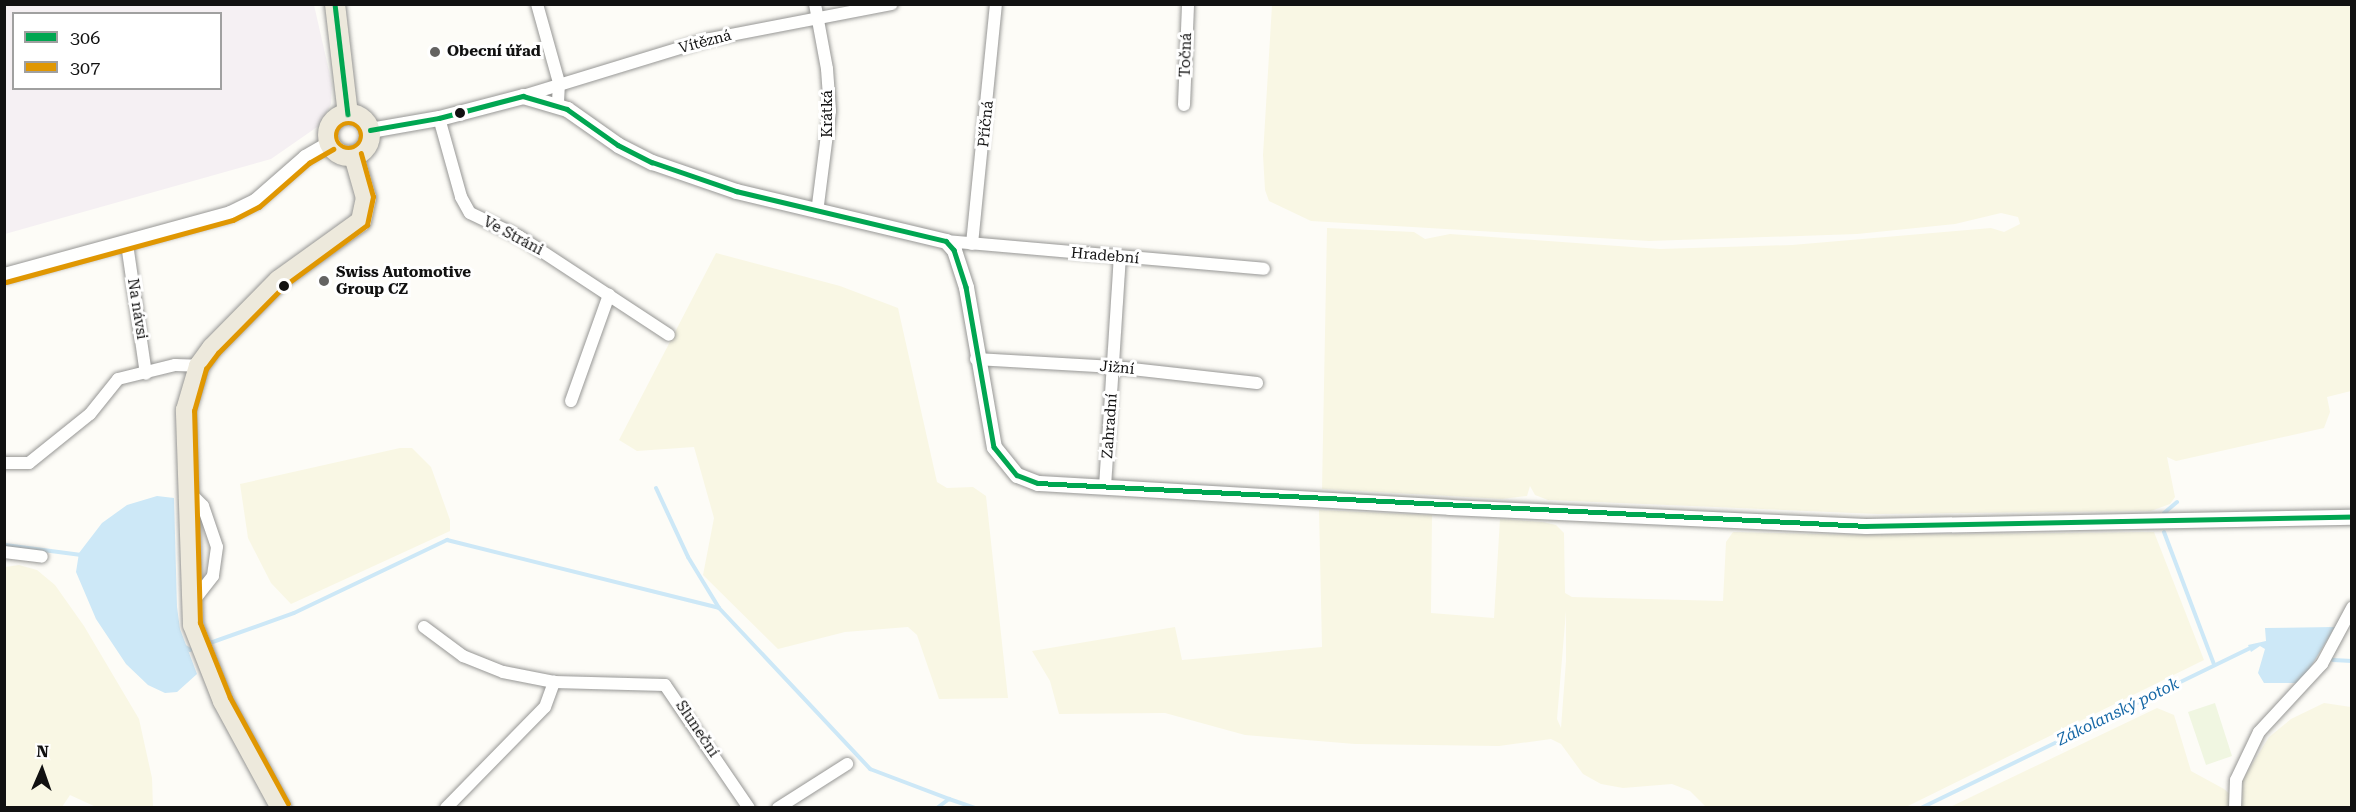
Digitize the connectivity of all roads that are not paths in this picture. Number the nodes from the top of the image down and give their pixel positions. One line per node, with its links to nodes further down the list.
1 (335, 4): 11 (main road)
2 (537, 4): 7 (street)
3 (892, 4): 6 (street, Vítězná)
4 (996, 4): 19 (street, Příčná)
5 (1188, 4): 10 (street, Točná)
6 (816, 10): 7 (street, Vítězná); 16 (street, Krátká)
7 (559, 83): 8 (street, Vítězná); 9 (street)
8 (522, 96): 9 (street); 12 (street)
9 (558, 105): 16 (street)
10 (1184, 105)
11 (348, 114): 13 (main road); 14 (main road)
12 (439, 118): 13 (street); 23 (street, Ve Stráni)
13 (370, 130): 15 (main road)
14 (329, 143): 15 (main road); 18 (street)
15 (354, 156): 26 (main road)
16 (817, 212): 17 (street)
17 (946, 241): 19 (street, Hradební); 25 (street)
18 (127, 244): 22 (street); 28 (street, Na návsi)
19 (972, 244): 20 (street, Hradební)
20 (1120, 257): 21 (street, Hradební); 27 (street, Zahradní)
21 (1264, 269)
22 (4, 275)
23 (609, 295): 24 (street, Ve Stráni); 30 (street)
24 (669, 335)
25 (976, 359): 27 (street, Jižní); 32 (street)
26 (199, 366): 28 (street); 33 (main road)
27 (1114, 367): 29 (street, Jižní); 32 (street, Zahradní)
28 (147, 374): 31 (street)
29 (1257, 383)
30 (571, 401)
31 (4, 463)
32 (1105, 487): 34 (street)
33 (188, 491): 37 (main road); 37 (street)
34 (2352, 517)
35 (4, 552): 36 (street)
36 (42, 557)
37 (190, 607): 42 (main road)
38 (2352, 608): 46 (street)
39 (424, 627): 40 (street, Sluneční)
40 (554, 682): 43 (street); 44 (street, Sluneční)
41 (847, 764): 45 (street)
42 (282, 807)
43 (446, 807)
44 (749, 807)
45 (777, 807)
46 (2235, 807)

